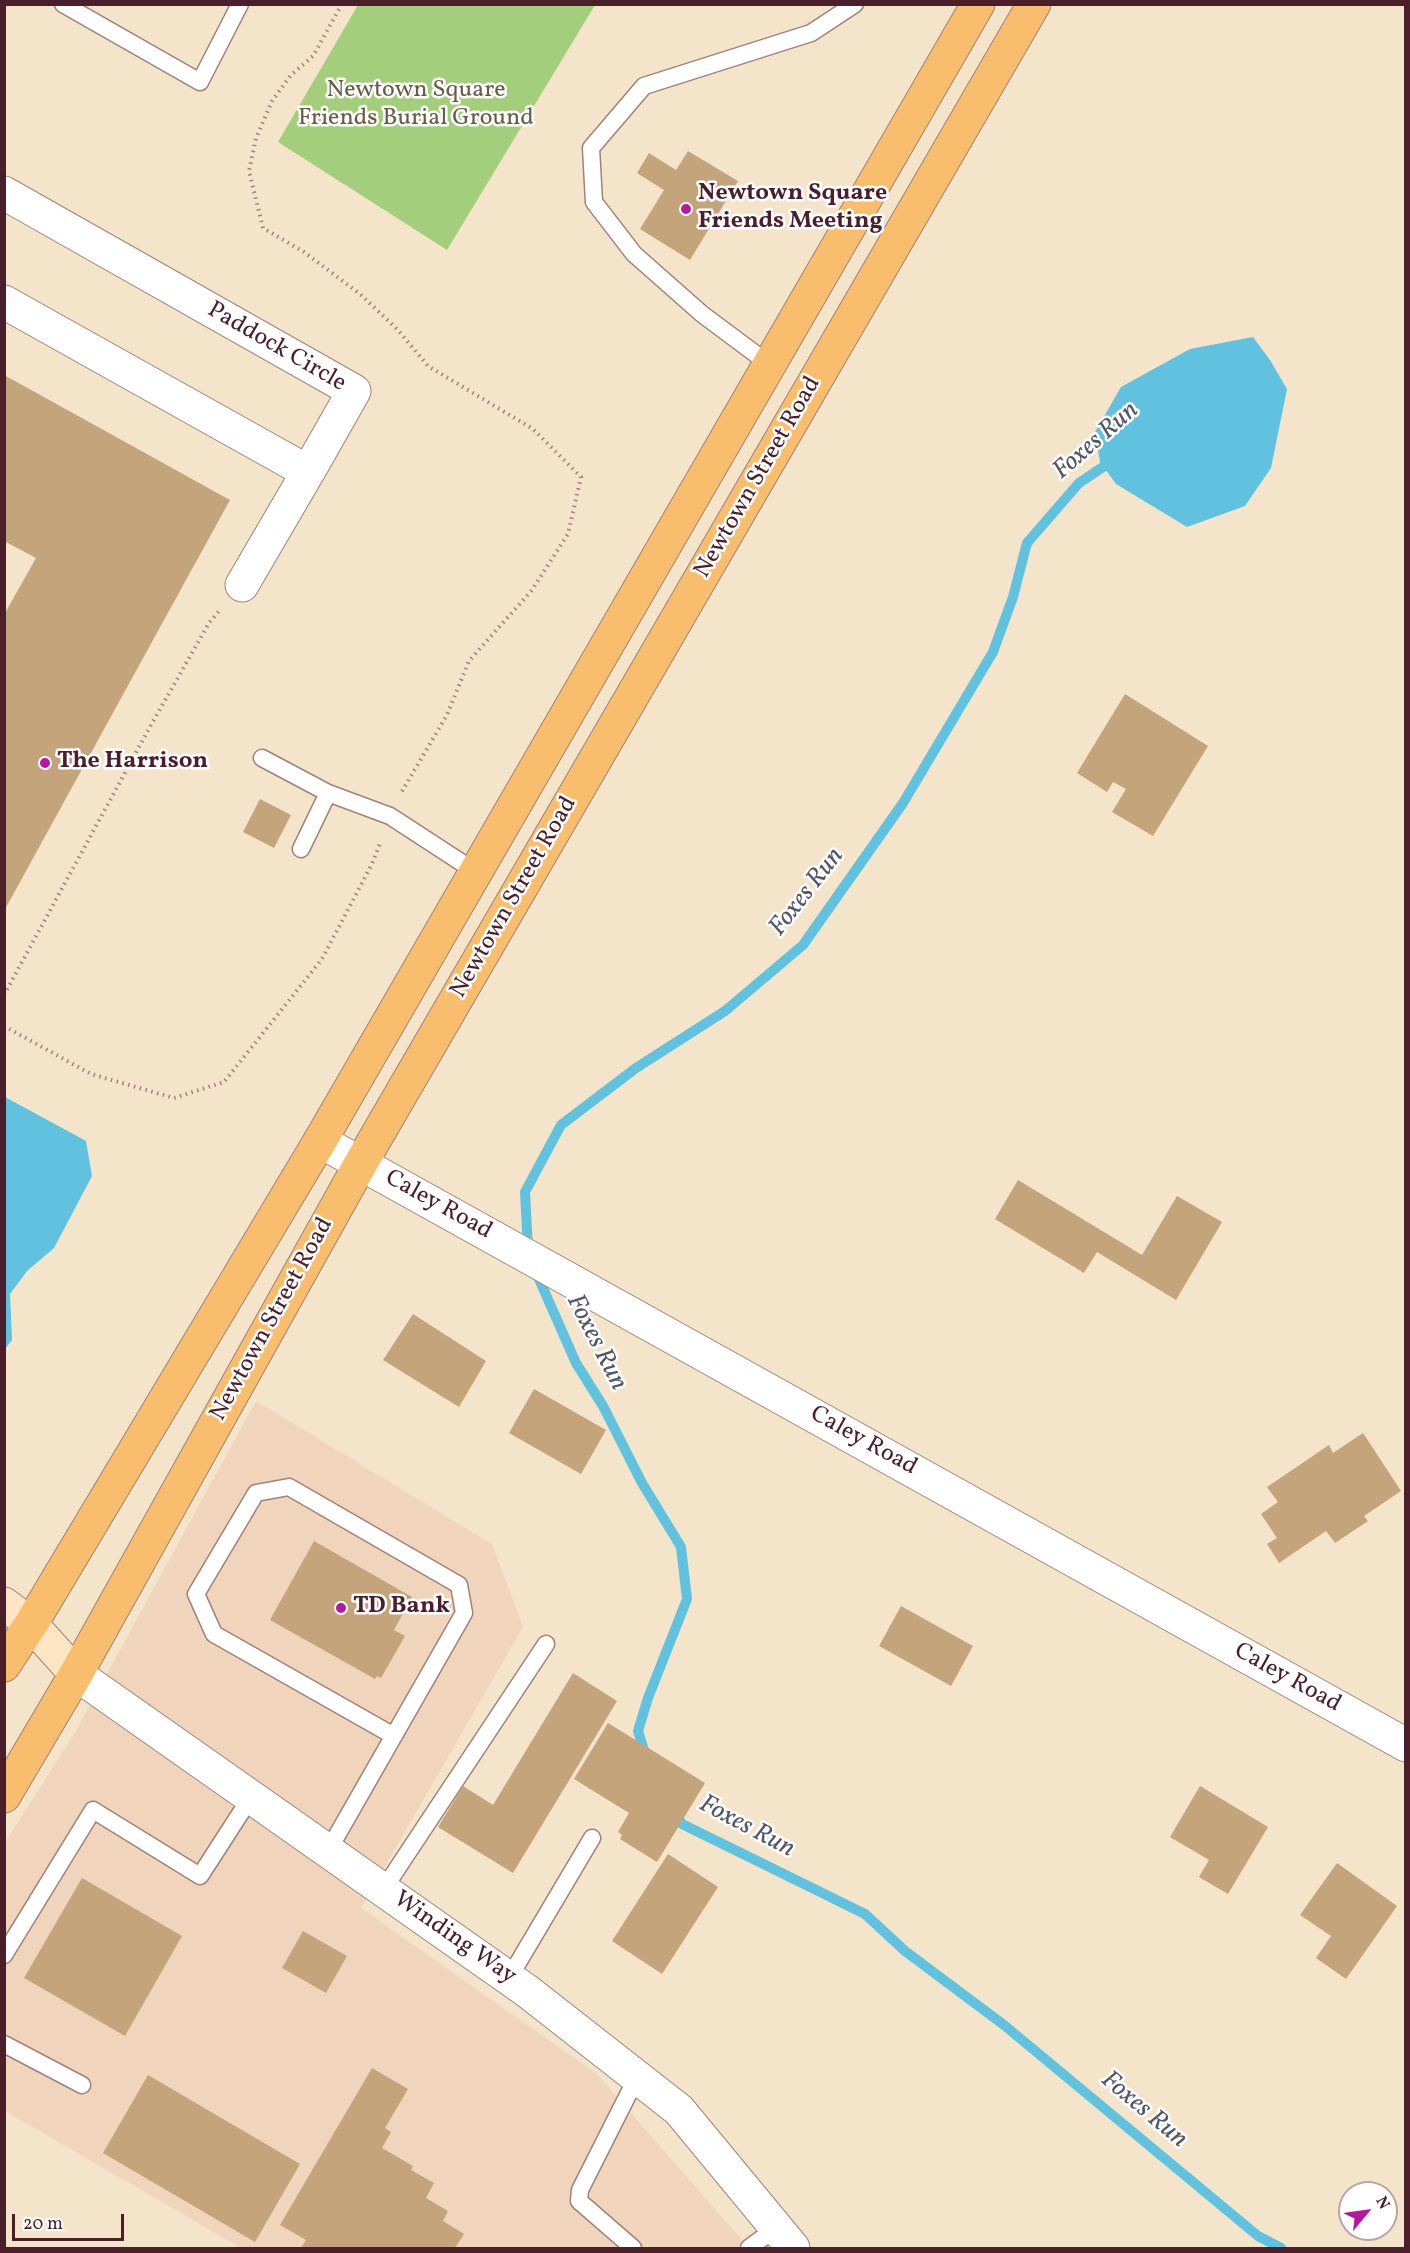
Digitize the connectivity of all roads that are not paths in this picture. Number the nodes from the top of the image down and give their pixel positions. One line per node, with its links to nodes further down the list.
1 (63, 4): 2 (lane)
2 (240, 4)
3 (855, 4): 8 (lane)
4 (978, 4): 8 (main road, Newtown Street Road)
5 (1034, 4): 16 (main road, Newtown Street Road)
6 (4, 193): 9 (street, Paddock Circle)
7 (4, 302): 9 (street)
8 (769, 364): 14 (main road, Newtown Street Road)
9 (308, 471): 10 (street)
10 (243, 585)
11 (262, 758): 12 (lane)
12 (328, 792): 13 (lane); 14 (lane)
13 (301, 849)
14 (476, 872): 15 (main road, Newtown Street Road)
15 (320, 1141): 16 (street, Caley Road); 18 (main road, Newtown Street Road)
16 (361, 1163): 21 (main road, Newtown Street Road); 23 (street, Caley Road)
17 (4, 1604): 18 (main road, Winding Way)
18 (32, 1624): 20 (main road, Newtown Street Road); 21 (main road, Winding Way)
19 (546, 1644): 28 (lane)
20 (6, 1658): 21 (main road, Winding Way)
21 (76, 1674): 24 (main road, Newtown Street Road); 25 (street, Winding Way)
22 (394, 1736): 22 (lane); 27 (lane)
23 (1406, 1745)
24 (4, 1796)
25 (251, 1797): 27 (street, Winding Way); 29 (lane)
26 (592, 1838): 30 (lane)
27 (328, 1851): 28 (street, Winding Way)
28 (383, 1890): 30 (street, Winding Way)
29 (4, 1955)
30 (509, 1978): 32 (street, Winding Way)
31 (4, 2044): 33 (lane)
32 (637, 2077): 34 (street, Winding Way); 35 (lane)
33 (82, 2085)
34 (784, 2238): 36 (lane)
35 (633, 2248)
36 (749, 2248)

